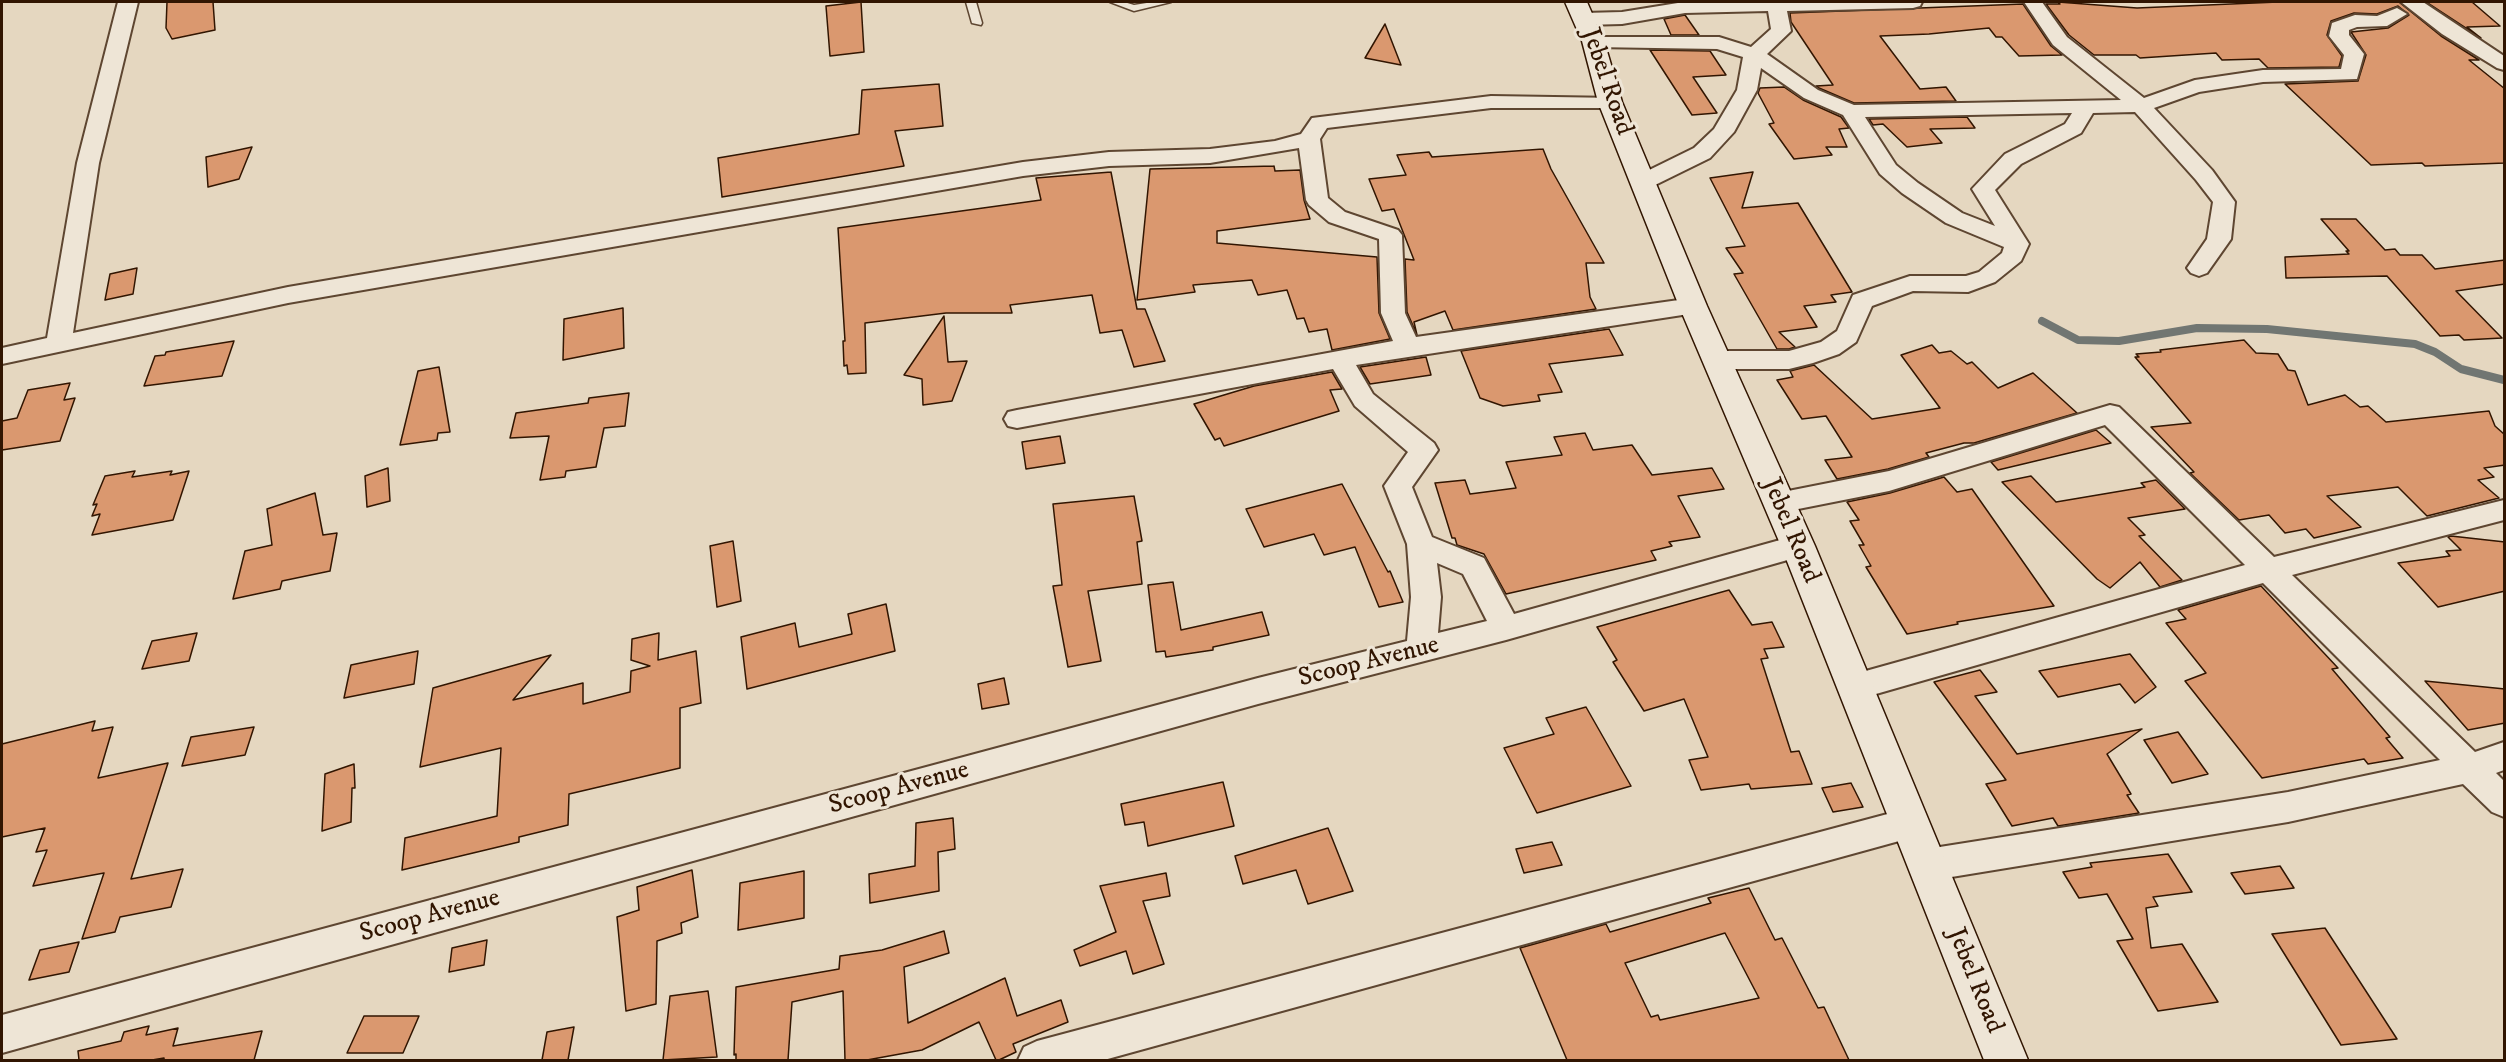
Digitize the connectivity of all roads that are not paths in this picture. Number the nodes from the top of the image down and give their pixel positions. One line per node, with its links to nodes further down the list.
1 (128, 2): 22 (street)
2 (971, 2): 10 (lane)
3 (1115, 2): 4 (lane)
4 (1166, 2)
5 (1913, 2): 7 (street)
6 (2033, 2): 15 (street)
7 (1776, 5): 9 (street); 11 (street)
8 (2404, 8): 12 (street); 15 (street)
9 (1584, 20): 11 (street); 13 (main road, Jebel Road)
10 (977, 23)
11 (1754, 54): 16 (street); 18 (street)
12 (2505, 64)
13 (1610, 102): 17 (street); 18 (main road, Jebel Road)
14 (2087, 106): 15 (street); 16 (street); 19 (street)
15 (2141, 106): 20 (street)
16 (1851, 111): 19 (street)
17 (1309, 139): 22 (street); 23 (street)
18 (1643, 182): 21 (main road, Jebel Road)
19 (2017, 244): 26 (street)
20 (2199, 268)
21 (1693, 306): 23 (street); 26 (main road, Jebel Road)
22 (59, 342): 24 (street)
23 (1408, 347): 25 (street)
24 (2, 356)
25 (1340, 360): 27 (street); 30 (street)
26 (1716, 360): 28 (main road, Jebel Road)
27 (1017, 419)
28 (1778, 503): 31 (main road, Jebel Road); 32 (street)
29 (2505, 510): 32 (street)
30 (1421, 544): 33 (street); 34 (street)
31 (1798, 546): 33 (street, Scoop Avenue); 35 (main road, Jebel Road)
32 (2267, 570): 35 (street); 37 (street)
33 (1506, 628): 34 (street, Scoop Avenue)
34 (1421, 651): 41 (street, Scoop Avenue)
35 (1855, 687): 39 (main road, Jebel Road)
36 (2505, 756): 37 (street)
37 (2470, 768): 38 (street); 40 (street)
38 (2505, 802)
39 (1910, 823): 40 (main road, Jebel Road); 42 (street)
40 (1927, 865): 43 (main road, Jebel Road)
41 (2, 1034)
42 (1037, 1060)
43 (2006, 1060)

